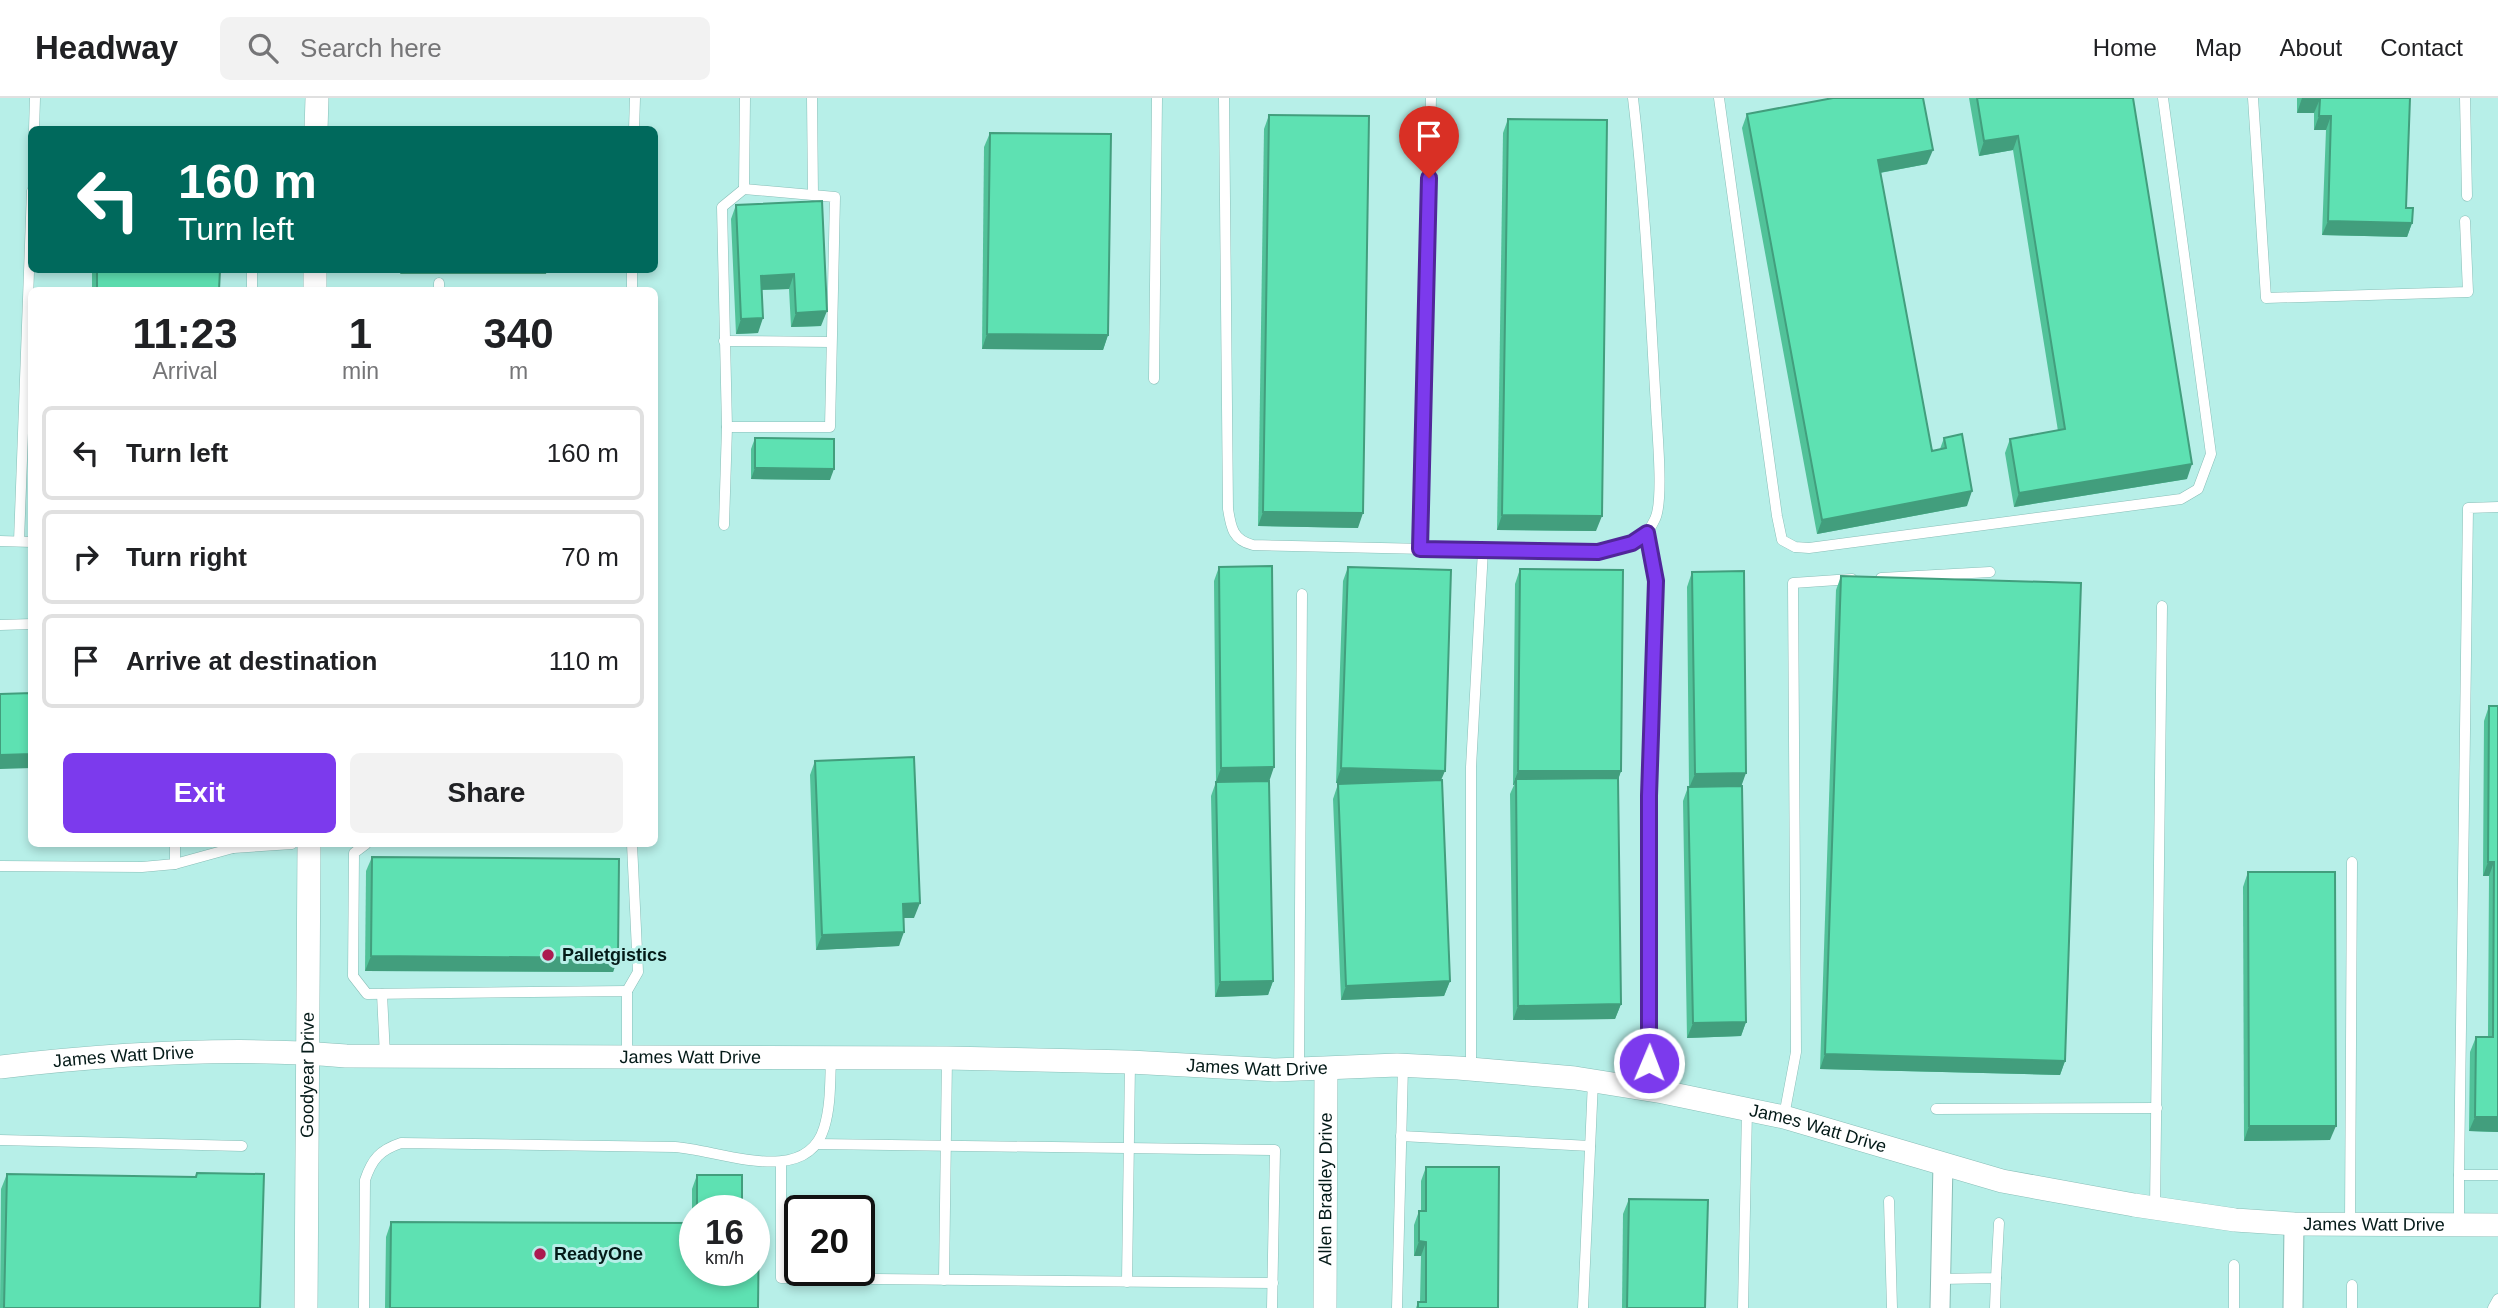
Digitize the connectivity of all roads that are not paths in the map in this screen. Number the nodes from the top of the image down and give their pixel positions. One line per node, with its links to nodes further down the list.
1 (35, 98): 14 (lane)
2 (317, 98): 15 (street)
3 (635, 98): 16 (lane)
4 (745, 98): 17 (lane)
5 (812, 98): 18 (lane)
6 (1157, 98): 24 (lane)
7 (1224, 98): 32 (lane)
8 (1431, 98): 32 (lane)
9 (1633, 98): 28 (lane)
10 (1719, 98): 11 (lane)
11 (2163, 98)
12 (2253, 98): 20 (lane)
13 (2465, 98): 19 (lane)
14 (34, 126)
15 (316, 126)
16 (634, 126)
17 (744, 189): 18 (lane); 22 (lane)
18 (813, 195): 23 (lane)
19 (2467, 196)
20 (2465, 221)
21 (28, 299): 30 (lane)
22 (724, 341): 23 (lane); 25 (lane)
23 (831, 342): 25 (lane)
24 (1154, 379)
25 (727, 427): 27 (lane)
26 (2498, 507): 77 (lane)
27 (724, 525)
28 (1647, 533): 33 (lane); 63 (lane)
29 (0, 541): 30 (lane)
30 (19, 541): 31 (lane)
31 (28, 542)
32 (1420, 549): 33 (lane)
33 (1483, 550): 61 (lane)
34 (1990, 572): 35 (lane)
35 (1872, 578)
36 (1858, 579): 67 (lane)
37 (1302, 594): 59 (lane)
38 (2162, 606): 64 (lane)
39 (28, 624): 40 (lane)
40 (0, 625)
41 (175, 847): 47 (lane)
42 (230, 847): 47 (lane)
43 (309, 847): 51 (street, Goodyear Drive)
44 (362, 847): 50 (lane)
45 (632, 847): 49 (lane)
46 (2352, 862): 83 (lane)
47 (175, 864): 48 (lane)
48 (0, 866)
49 (627, 991): 50 (lane); 53 (lane)
50 (382, 994): 52 (lane)
51 (307, 1053): 52 (street, James Watt Drive); 58 (street, James Watt Drive); 94 (street, Goodyear Drive)
52 (385, 1055): 53 (street, James Watt Drive)
53 (627, 1056): 54 (street, James Watt Drive)
54 (831, 1057): 55 (street, James Watt Drive); 70 (lane)
55 (947, 1058): 56 (street, James Watt Drive); 71 (lane)
56 (1130, 1062): 59 (street, James Watt Drive); 74 (lane)
57 (1403, 1066): 60 (street, James Watt Drive); 61 (street, James Watt Drive); 68 (lane)
58 (0, 1067)
59 (1299, 1069): 60 (street, James Watt Drive)
60 (1326, 1069): 97 (street, Allen Bradley Drive)
61 (1471, 1069): 62 (street, James Watt Drive)
62 (1593, 1081): 63 (street, James Watt Drive); 73 (lane)
63 (1648, 1089): 66 (street, James Watt Drive)
64 (2157, 1108): 65 (lane); 80 (lane)
65 (1936, 1109)
66 (1747, 1110): 67 (street, James Watt Drive); 100 (lane)
67 (1784, 1117): 76 (street, James Watt Drive)
68 (1401, 1136): 73 (lane); 98 (lane)
69 (0, 1140): 72 (lane)
70 (817, 1144): 71 (lane); 75 (lane)
71 (946, 1145): 74 (lane); 89 (lane)
72 (242, 1146)
73 (1590, 1146): 99 (lane)
74 (1129, 1149): 90 (lane); 91 (lane)
75 (781, 1163): 89 (lane); 95 (lane)
76 (1943, 1163): 80 (street, James Watt Drive); 88 (street)
77 (2459, 1175): 78 (lane); 84 (lane)
78 (2498, 1175)
79 (1889, 1201): 101 (lane)
80 (2155, 1208): 82 (street, James Watt Drive)
81 (1999, 1223): 87 (lane)
82 (2294, 1224): 83 (street, James Watt Drive); 105 (street)
83 (2350, 1225): 84 (street, James Watt Drive)
84 (2459, 1225): 85 (street, James Watt Drive)
85 (2498, 1225)
86 (2234, 1265): 104 (lane)
87 (1996, 1278): 88 (lane); 103 (lane)
88 (1940, 1279): 102 (street)
89 (944, 1280): 90 (lane)
90 (1127, 1282): 91 (lane)
91 (1273, 1283): 96 (lane)
92 (2352, 1285): 106 (lane)
93 (2498, 1299): 107 (lane)
94 (306, 1308)
95 (364, 1308)
96 (1272, 1308)
97 (1325, 1308)
98 (1397, 1308)
99 (1583, 1308)
100 (1743, 1308)
101 (1892, 1308)
102 (1940, 1308)
103 (1995, 1308)
104 (2234, 1308)
105 (2293, 1308)
106 (2352, 1308)
107 (2493, 1308)

